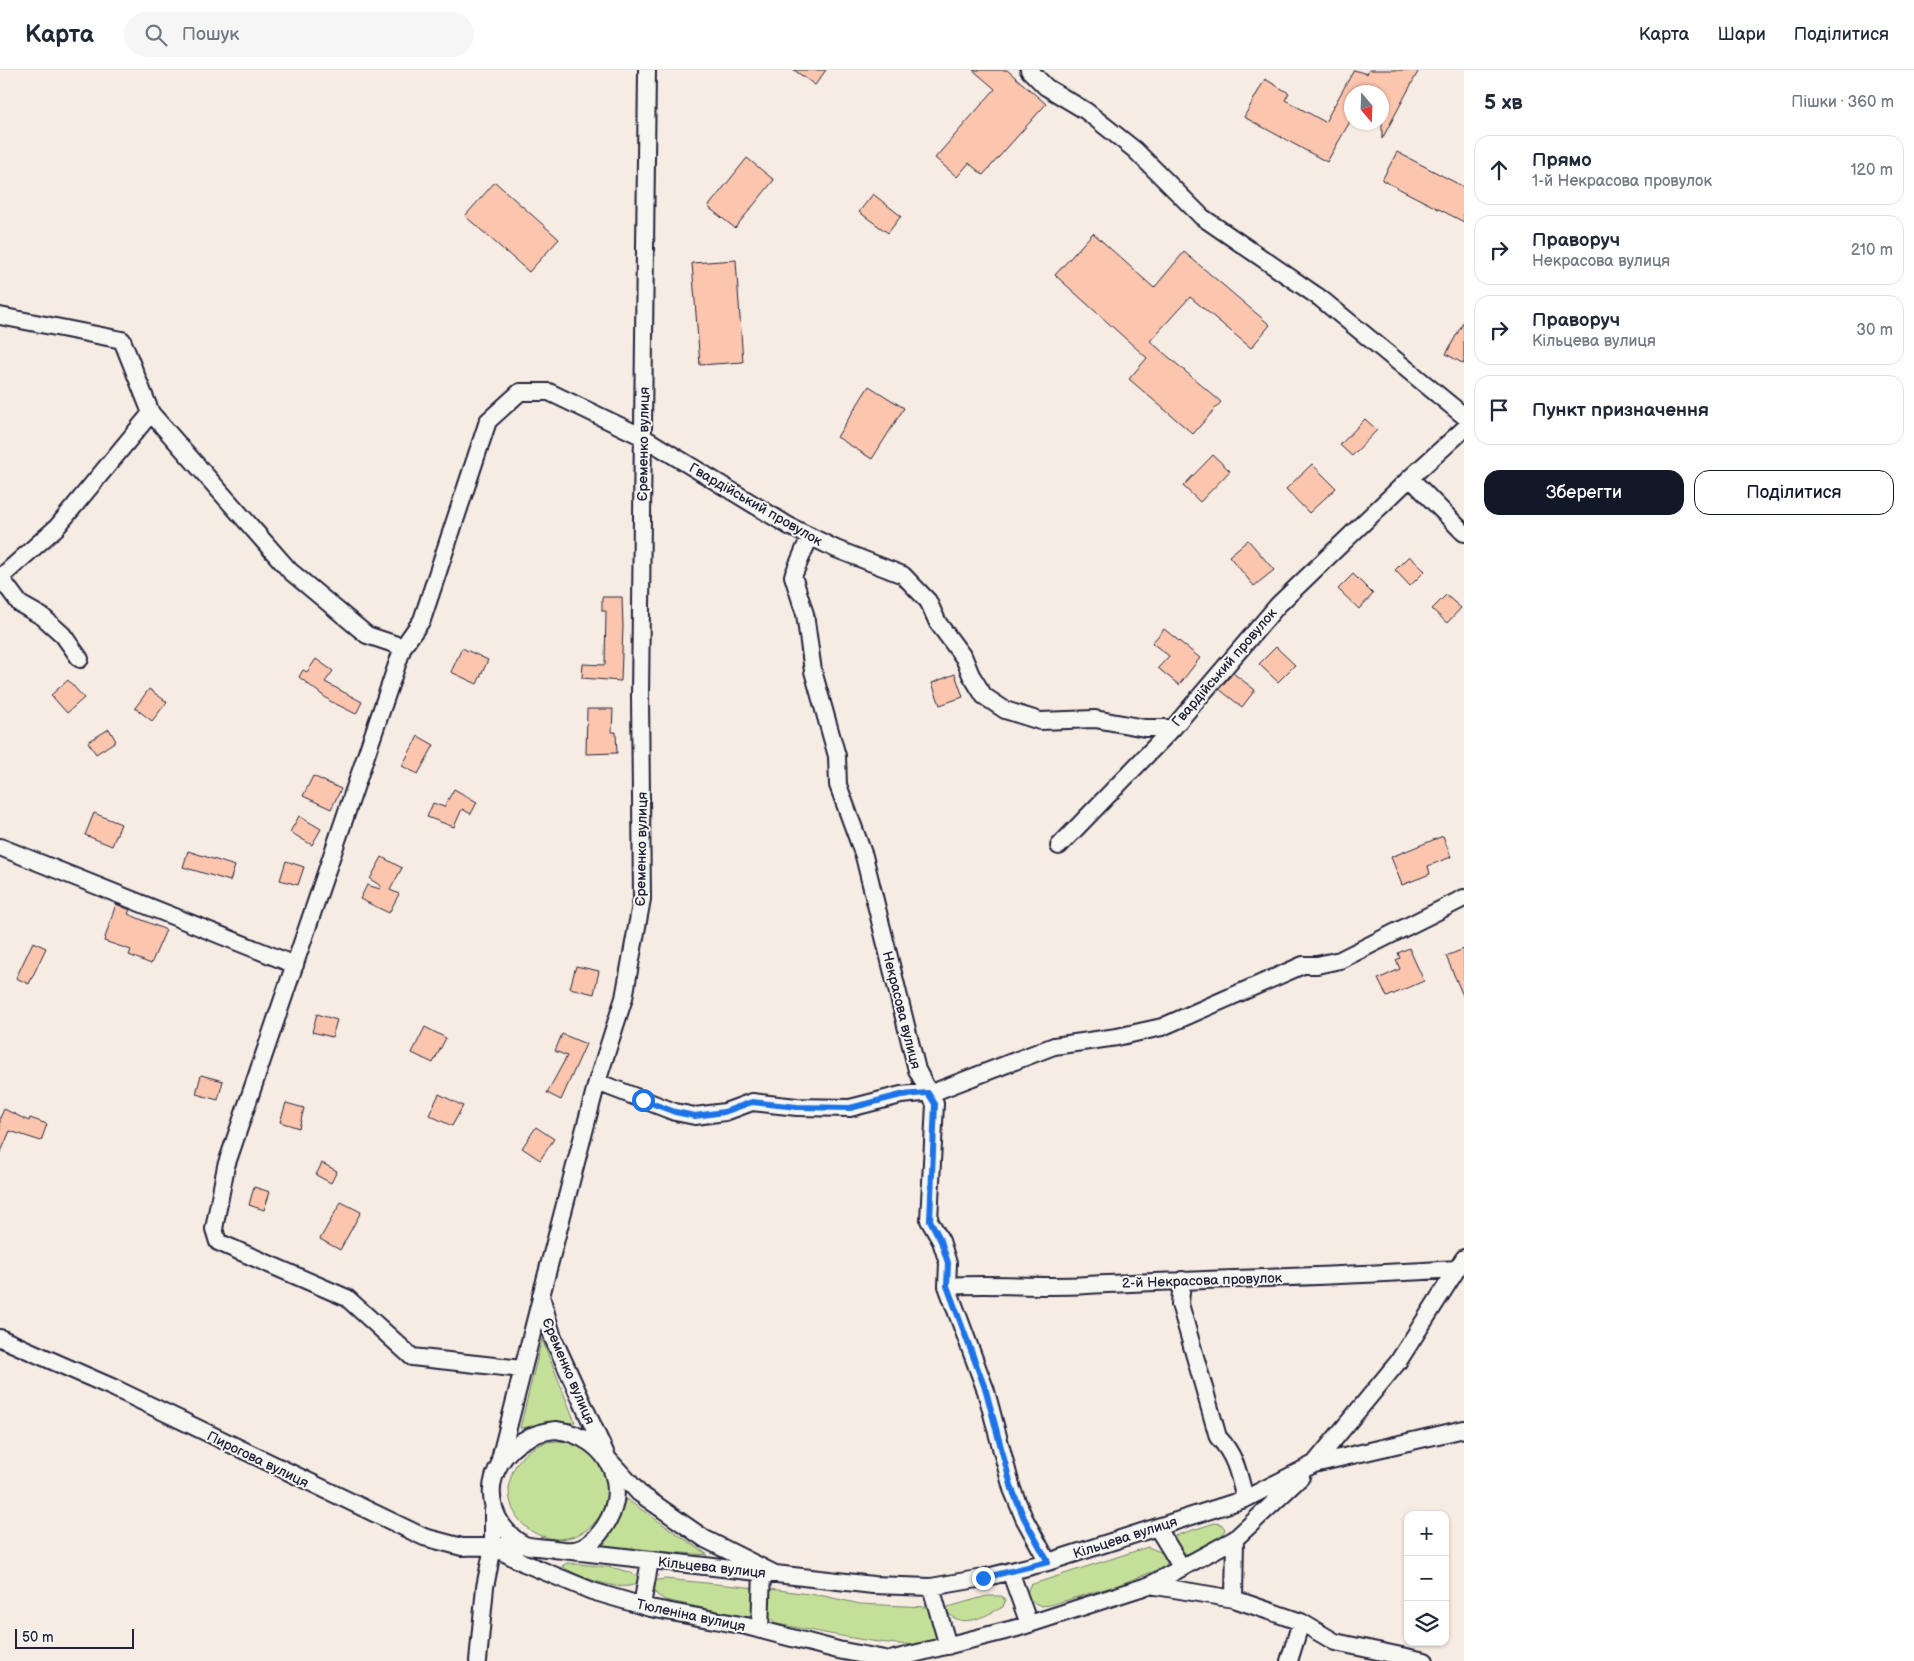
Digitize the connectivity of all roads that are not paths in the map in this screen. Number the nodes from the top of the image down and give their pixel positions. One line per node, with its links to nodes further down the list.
1 (647, 70): 7 (street, Єременко вулиця)
2 (1030, 70): 5 (street)
3 (0, 316): 4 (street)
4 (151, 413): 11 (street); 12 (street)
5 (1464, 416)
6 (1464, 429): 8 (street, Гвардійський провулок)
7 (644, 437): 10 (street, Гвардійський провулок); 12 (street, Гвардійський провулок); 19 (street, Єременко вулиця)
8 (1410, 478): 9 (street); 14 (street, Гвардійський провулок)
9 (1464, 533)
10 (810, 536): 14 (street, Гвардійський провулок); 20 (street, Некрасова вулиця)
11 (0, 577): 13 (street)
12 (403, 648): 18 (street, Гвардійський провулок)
13 (80, 659)
14 (1173, 728): 16 (street)
15 (0, 846): 18 (street)
16 (1059, 846)
17 (1464, 898): 20 (street)
18 (295, 965): 26 (street, Гвардійський провулок)
19 (597, 1082): 20 (street); 24 (street, Єременко вулиця)
20 (928, 1093): 23 (street, Некрасова вулиця)
21 (1460, 1263): 22 (street, 2-й Некрасова провулок); 29 (street, Кільцева вулиця)
22 (1182, 1280): 23 (street, 2-й Некрасова провулок); 32 (street)
23 (947, 1286): 39 (street, Некрасова вулиця)
24 (541, 1296): 26 (street); 28 (street, Єременко вулиця)
25 (0, 1338): 36 (street, Пирогова вулиця)
26 (522, 1369): 30 (street)
27 (1464, 1429): 29 (street)
28 (608, 1459): 30 (street); 37 (street, Кільцева вулиця); 42 (street, Єременко вулиця)
29 (1314, 1464): 32 (street, Кільцева вулиця); 34 (street)
30 (499, 1466): 31 (street)
31 (493, 1499): 35 (street); 36 (street)
32 (1245, 1499): 33 (street, Кільцева вулиця)
33 (1157, 1527): 39 (street, Кільцева вулиця); 40 (street)
34 (1235, 1539): 40 (street); 45 (street)
35 (524, 1544): 36 (street, Пирогова вулиця); 37 (street, Кільцева вулиця)
36 (493, 1547): 46 (street, Тюленіна вулиця); 52 (street)
37 (554, 1549): 38 (street, Кільцева вулиця)
38 (650, 1561): 42 (street, Кільцева вулиця); 46 (street)
39 (1048, 1562): 41 (street, Кільцева вулиця)
40 (1182, 1568): 43 (street)
41 (1010, 1571): 44 (street, Кільцева вулиця); 48 (street)
42 (767, 1572): 44 (street, Кільцева вулиця); 49 (street)
43 (1150, 1585): 45 (street); 48 (street)
44 (931, 1587): 50 (street)
45 (1234, 1599): 47 (street)
46 (642, 1606): 49 (street, Тюленіна вулиця)
47 (1300, 1622): 53 (street); 54 (street)
48 (1029, 1624): 50 (street)
49 (760, 1630): 51 (street, Тюленіна вулиця)
50 (948, 1646): 51 (street)
51 (893, 1660)
52 (478, 1661)
53 (1290, 1661)
54 (1425, 1661)

